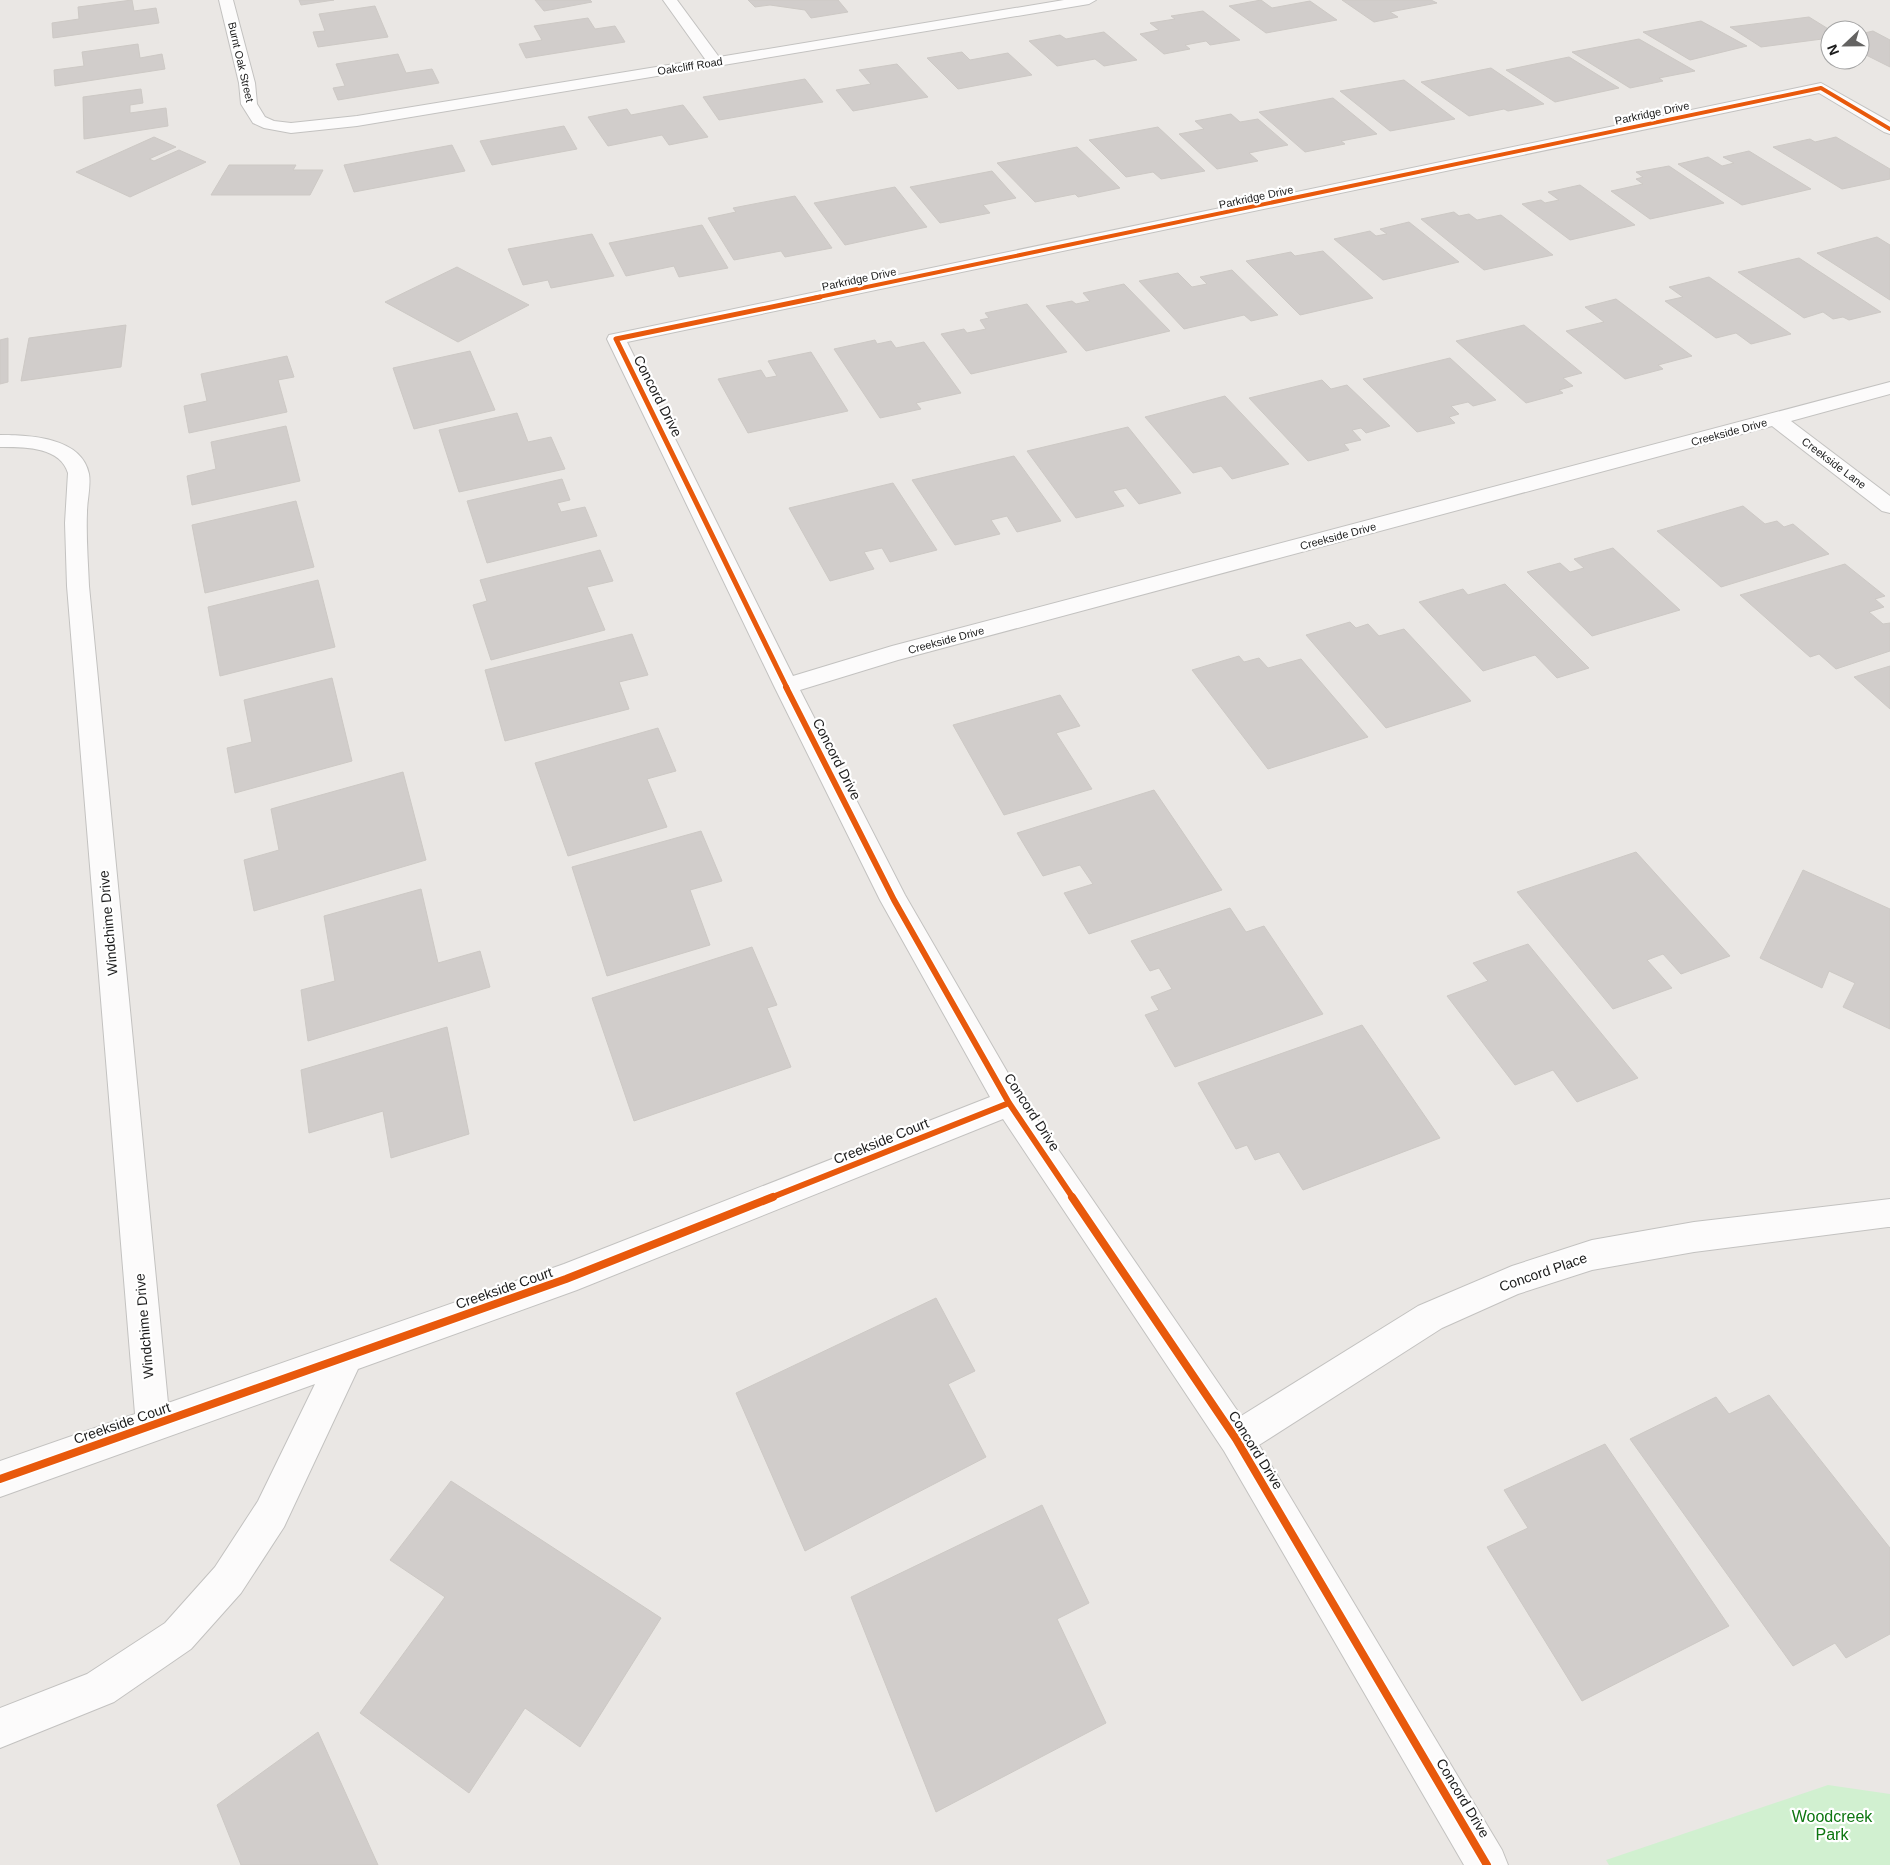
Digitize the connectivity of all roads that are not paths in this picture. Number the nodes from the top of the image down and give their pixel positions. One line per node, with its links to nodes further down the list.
1 (226, 0): 5 (street, Burnt Oak Street)
2 (670, 0): 4 (street)
3 (1089, 0): 4 (street, Oakcliff Road)
4 (714, 62): 5 (street, Oakcliff Road)
5 (290, 128)
6 (1890, 128): 7 (street, Parkridge Drive)
7 (616, 339): 12 (street, Concord Drive)
8 (1890, 388): 9 (street, Creekside Drive)
9 (1777, 420): 11 (street, Creekside Lane); 12 (street, Creekside Drive)
10 (0, 441): 16 (street, Windchime Drive)
11 (1890, 506)
12 (786, 686): 13 (street, Concord Drive)
13 (1009, 1103): 15 (street, Creekside Court); 17 (street, Concord Drive)
14 (1888, 1213): 17 (street, Concord Place)
15 (346, 1357): 16 (street, Creekside Court); 19 (street)
16 (153, 1426): 18 (street, Creekside Court)
17 (1236, 1439): 20 (street, Concord Drive)
18 (0, 1479)
19 (0, 1728)
20 (1488, 1865)

